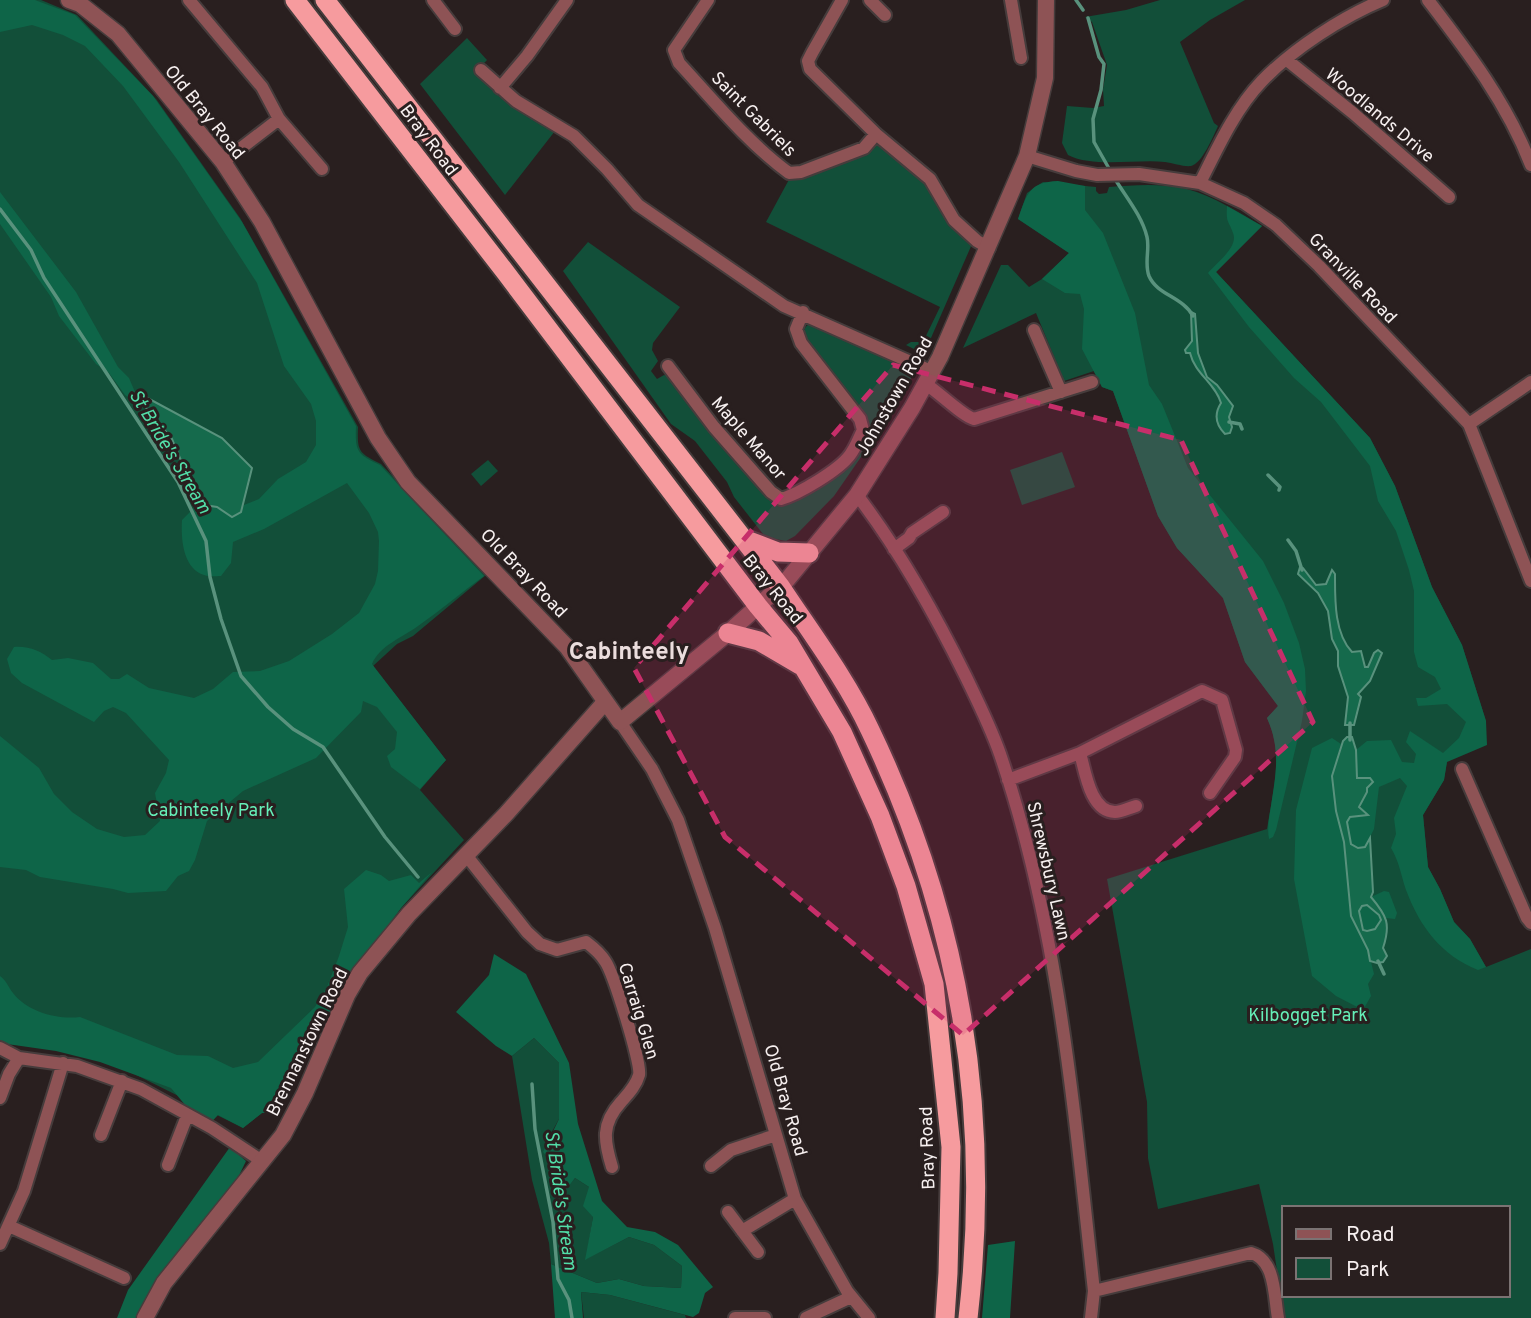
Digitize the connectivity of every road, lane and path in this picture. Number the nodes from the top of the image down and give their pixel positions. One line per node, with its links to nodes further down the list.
1 (190, 0): 20 (street)
2 (295, 0): 46 (highway, Bray Road)
3 (324, 0): 39 (highway, Bray Road)
4 (433, 0): 15 (street)
5 (567, 0): 19 (street)
6 (708, 0): 21 (street, Saint Gabriels)
7 (842, 0): 21 (street)
8 (870, 0): 14 (street)
9 (1011, 0): 16 (street)
10 (1046, 0): 22 (street, Johnstown Road)
11 (1383, 0): 17 (street)
12 (1428, 0): 24 (street)
13 (77, 1): 23 (street, Old Bray Road)
14 (885, 15)
15 (455, 29)
16 (1021, 58)
17 (1287, 60): 26 (street); 27 (street, Woodlands Drive)
18 (481, 70): 19 (street)
19 (500, 88): 29 (street)
20 (279, 119): 23 (street); 25 (street)
21 (876, 134): 28 (street)
22 (1027, 156): 26 (street, Granville Road); 28 (street, Johnstown Road)
23 (223, 162): 49 (street, Old Bray Road)
24 (1531, 165)
25 (321, 169)
26 (1200, 183): 36 (street, Granville Road)
27 (1449, 197)
28 (989, 248): 32 (street, Johnstown Road)
29 (803, 312): 31 (street, Maple Manor); 32 (street)
30 (1034, 330): 35 (street)
31 (668, 366)
32 (929, 378): 35 (street); 37 (street, Johnstown Road)
33 (1092, 382): 35 (street)
34 (1531, 382): 36 (street)
35 (1060, 392)
36 (1469, 424): 41 (street, Granville Road)
37 (858, 495): 42 (street, Shrewsbury Lawn); 43 (street, Johnstown Road)
38 (943, 512): 42 (street)
39 (743, 538): 43 (highway); 45 (highway, Bray Road)
40 (1531, 540): 41 (street)
41 (1517, 545): 44 (street, Granville Road)
42 (894, 549): 53 (street, Shrewsbury Lawn)
43 (809, 553): 45 (street, Johnstown Road)
44 (1531, 582)
45 (780, 586): 46 (street, Johnstown Road); 85 (highway, Bray Road)
46 (758, 606): 47 (street, Johnstown Road); 48 (highway, Bray Road)
47 (728, 633): 48 (highway); 50 (street, Johnstown Road)
48 (804, 668): 84 (highway, Bray Road)
49 (605, 702): 50 (street, Old Bray Road); 56 (street, Brennanstown Road)
50 (620, 722): 65 (street, Old Bray Road)
51 (1080, 753): 53 (street); 54 (street); 55 (street)
52 (1462, 769): 57 (street)
53 (1009, 780): 77 (street, Shrewsbury Lawn)
54 (1210, 793)
55 (1136, 806)
56 (466, 855): 66 (street, Brennanstown Road); 69 (street, Carraig Glen)
57 (1531, 923)
58 (0, 1048): 59 (street)
59 (19, 1058): 60 (street); 62 (street)
60 (63, 1063): 61 (street); 72 (street)
61 (122, 1081): 63 (street); 64 (street)
62 (0, 1098)
63 (187, 1116): 66 (street); 67 (street)
64 (101, 1135)
65 (776, 1135): 68 (street); 70 (street, Old Bray Road)
66 (262, 1161): 79 (street, Brennanstown Road)
67 (168, 1165)
68 (711, 1166)
69 (612, 1167)
70 (795, 1199): 73 (street); 78 (street, Old Bray Road)
71 (728, 1212): 73 (street)
72 (7, 1219): 74 (street); 76 (street)
73 (742, 1231): 75 (street)
74 (0, 1244)
75 (758, 1252)
76 (124, 1278)
77 (1094, 1291): 86 (street, Shrewsbury Lawn); 87 (street)
78 (851, 1297): 82 (street); 83 (street, Old Bray Road)
79 (145, 1318)
80 (735, 1318): 81 (street)
81 (765, 1318)
82 (806, 1318)
83 (869, 1318)
84 (945, 1318)
85 (968, 1318)
86 (1091, 1318)
87 (1278, 1318)

